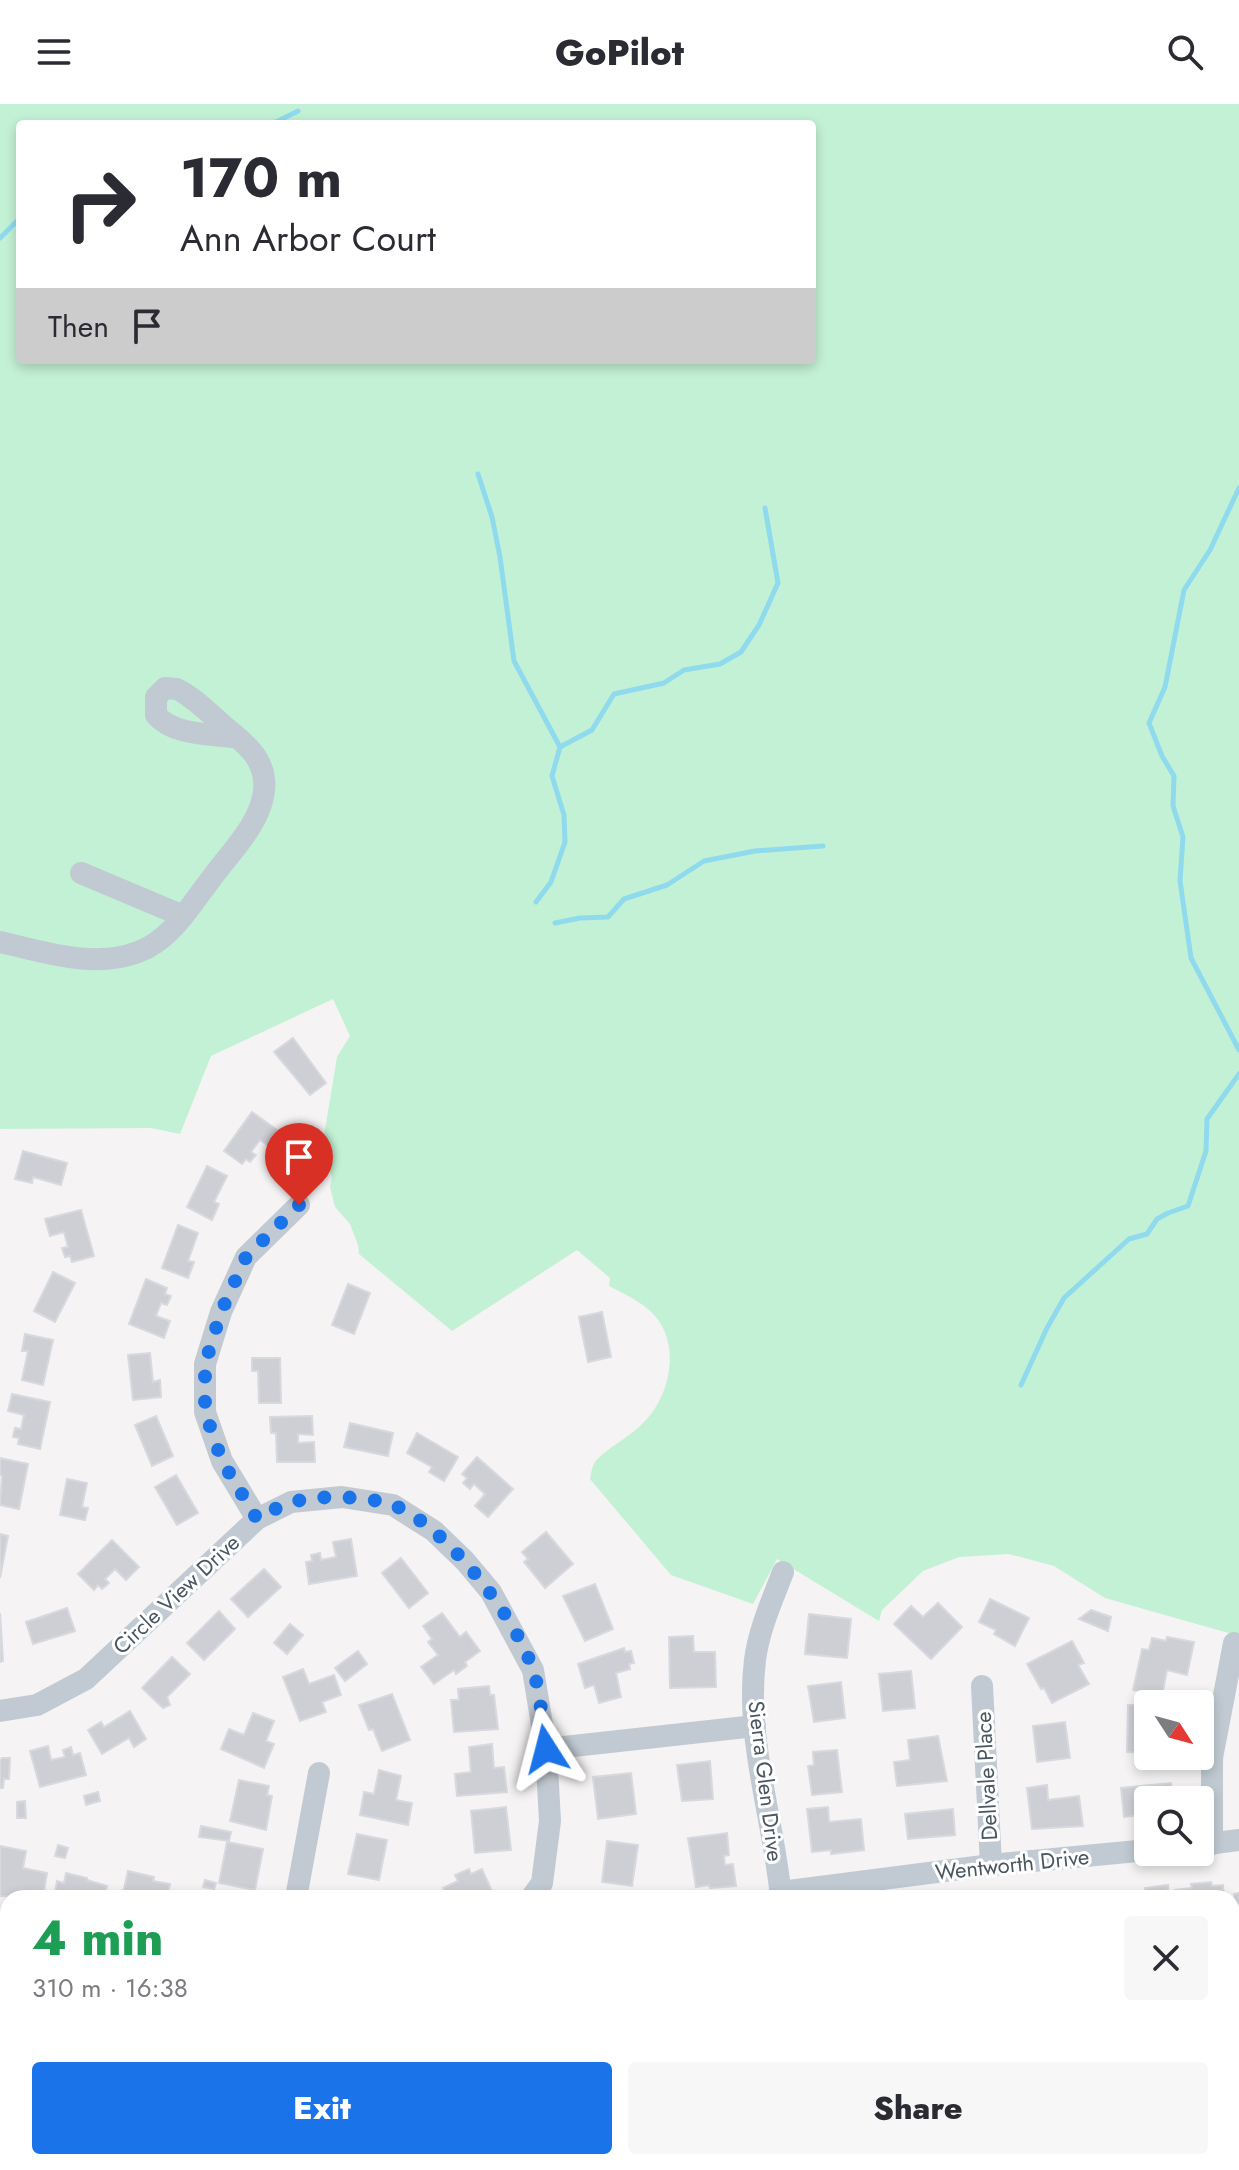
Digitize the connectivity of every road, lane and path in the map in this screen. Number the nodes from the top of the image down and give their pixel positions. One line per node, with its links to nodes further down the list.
1 (238, 738): 3 (street)
2 (81, 873): 3 (street)
3 (183, 916): 4 (street)
4 (0, 942)
5 (299, 1205): 6 (street)
6 (257, 1519): 10 (street, Circle View Drive); 12 (street, Circle View Drive)
7 (783, 1572): 11 (street, Sierra Glen Drive)
8 (1234, 1643): 14 (street)
9 (982, 1686): 18 (street, Dellvale Place)
10 (0, 1711)
11 (755, 1726): 12 (street); 21 (street, Sierra Glen Drive)
12 (546, 1749): 20 (street, Circle View Drive)
13 (319, 1773): 19 (street)
14 (1210, 1786)
15 (1239, 1840): 16 (street)
16 (1214, 1844)
17 (1134, 1851): 18 (street, Wentworth Drive)
18 (991, 1865): 22 (street, Wentworth Drive)
19 (297, 1890)
20 (537, 1890)
21 (780, 1890)
22 (816, 1890)

